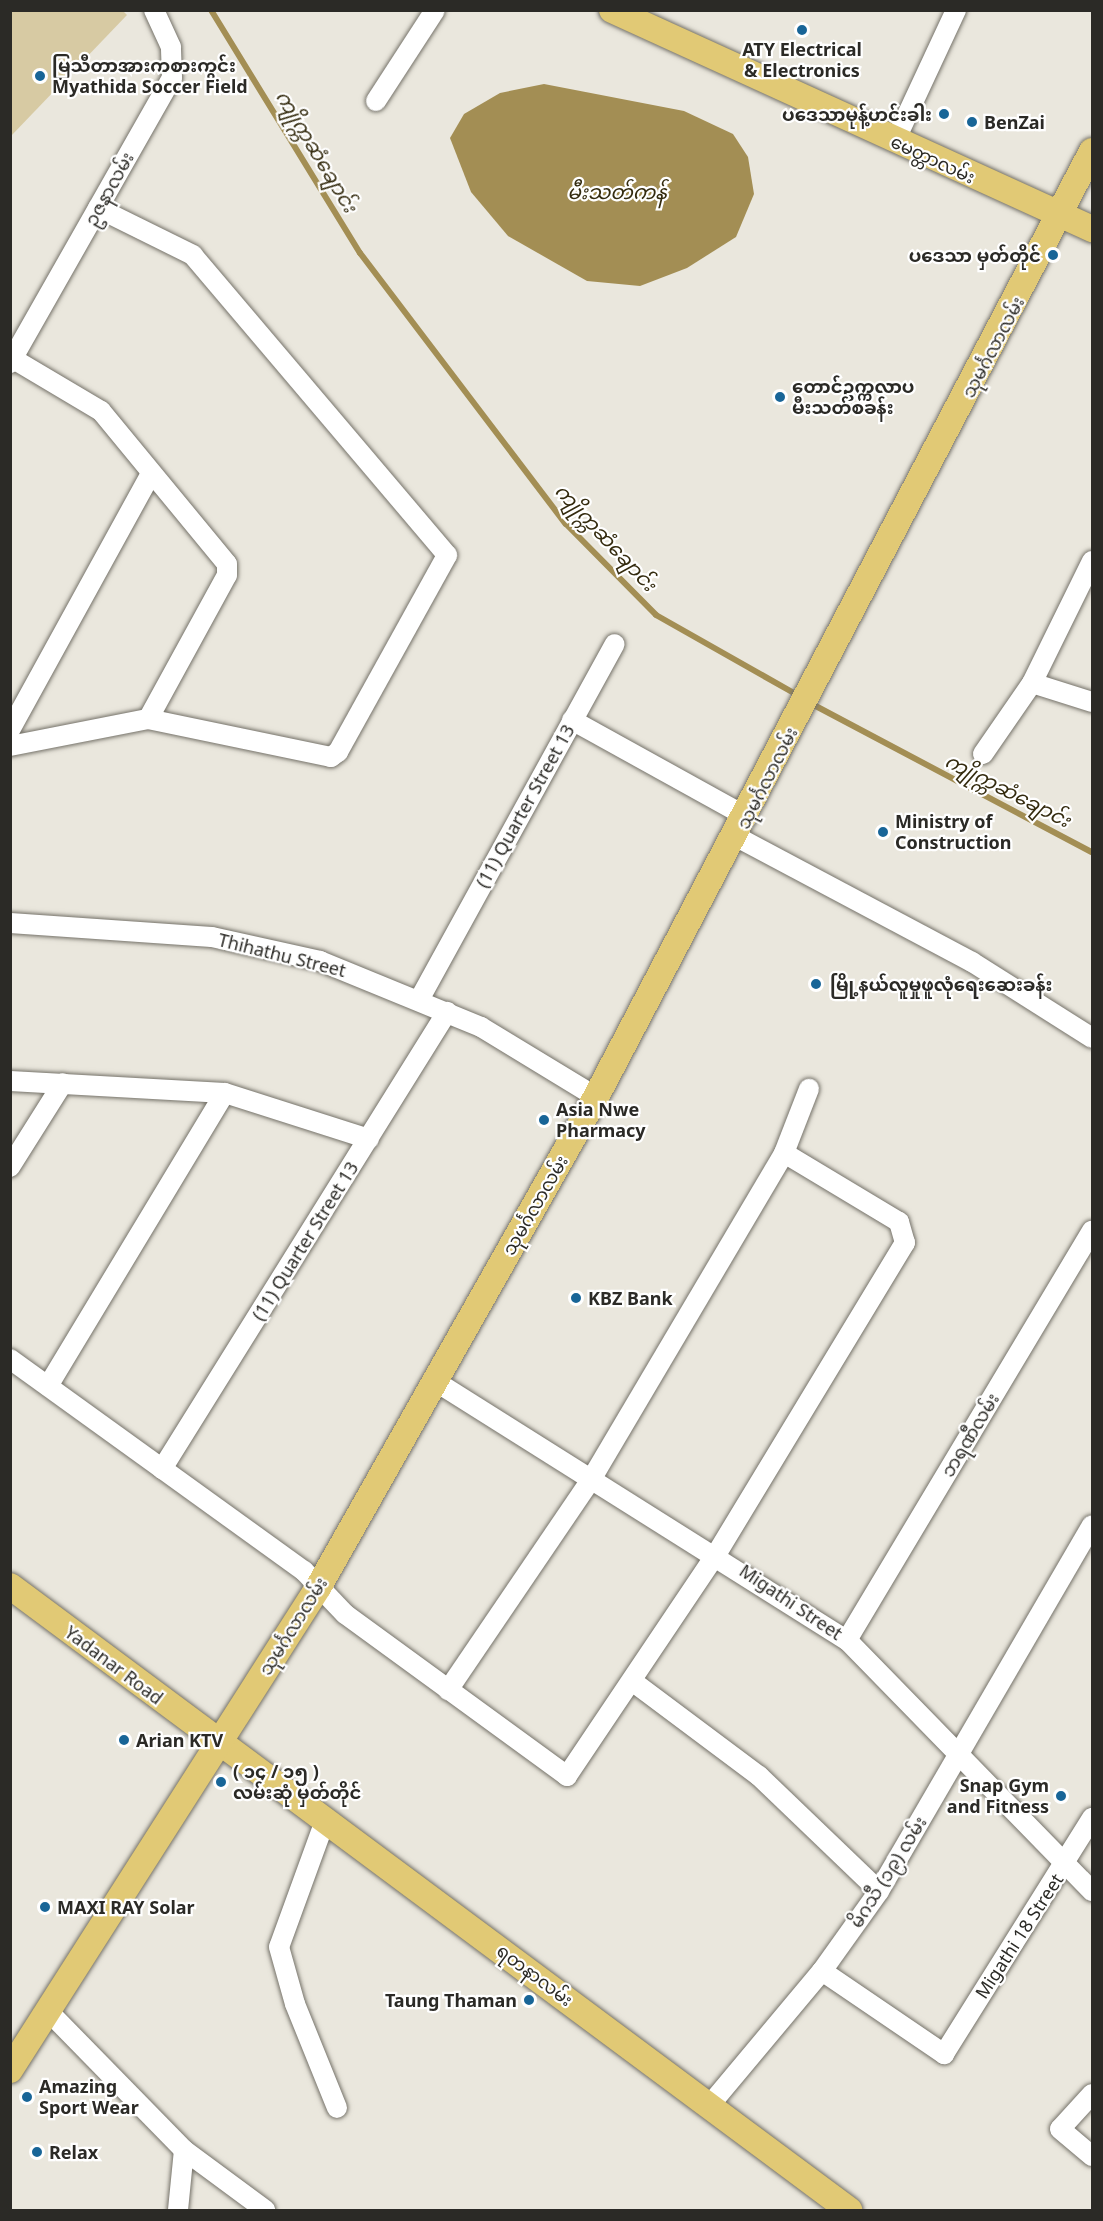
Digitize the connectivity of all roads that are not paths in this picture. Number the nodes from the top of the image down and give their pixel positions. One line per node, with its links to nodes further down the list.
1 (154, 10): 8 (street, ဥဇနာလမ်း)
2 (435, 10): 5 (street)
3 (612, 10): 6 (main road, မေတ္တာလမ်း)
4 (957, 10): 6 (street)
5 (376, 101)
6 (895, 141): 9 (main road, မေတ္တာလမ်း)
7 (1092, 151): 9 (main road, သုမင်္ဂလာလမ်း)
8 (98, 208): 11 (street, ဥဇနာလမ်း); 17 (street)
9 (1061, 219): 10 (main road, မေတ္တာလမ်း); 22 (main road, သုမင်္ဂလာလမ်း)
10 (1092, 229)
11 (11, 359): 12 (street)
12 (151, 474): 17 (street); 19 (street)
13 (1092, 561): 15 (street)
14 (615, 644): 18 (street, (11) Quarter Street 13)
15 (1032, 683): 16 (street); 21 (street)
16 (1092, 702)
17 (148, 719): 20 (street)
18 (572, 720): 22 (street); 24 (street, (11) Quarter Street 13)
19 (10, 730)
20 (10, 746)
21 (983, 754)
22 (742, 827): 26 (street); 31 (main road, သုမင်္ဂလာလမ်း)
23 (10, 923): 24 (street, Thihathu Street)
24 (419, 1000): 25 (street, Thihathu Street)
25 (447, 1011): 31 (street, Thihathu Street); 32 (street, (11) Quarter Street 13)
26 (1092, 1038)
27 (10, 1081): 28 (street)
28 (63, 1083): 30 (street); 34 (street)
29 (809, 1089): 33 (street)
30 (225, 1093): 32 (street); 38 (street)
31 (596, 1097): 37 (main road, သုမင်္ဂလာလမ်း)
32 (369, 1139): 39 (street, (11) Quarter Street 13)
33 (784, 1153): 40 (street); 42 (street)
34 (10, 1167)
35 (1092, 1231): 45 (street, ဘရဏီလမ်း)
36 (10, 1359): 38 (street)
37 (435, 1381): 40 (street, Migathi Street); 44 (main road, သုမင်္ဂလာလမ်း)
38 (48, 1386): 39 (street)
39 (162, 1469): 44 (street)
40 (592, 1478): 42 (street, Migathi Street); 47 (street)
41 (1092, 1525): 49 (street, မိဂသီ (၁၉) လမ်း)
42 (717, 1553): 45 (street, Migathi Street); 46 (street)
43 (10, 1586): 48 (main road, Yadanar Road)
44 (319, 1586): 47 (street); 48 (main road, သုမင်္ဂလာလမ်း)
45 (847, 1640): 49 (street, Migathi Street)
46 (632, 1681): 47 (street); 53 (street)
47 (448, 1690)
48 (217, 1744): 50 (main road, ရတနာလမ်း); 56 (main road, သုမင်္ဂလာလမ်း)
49 (960, 1754): 52 (street, Migathi Street); 53 (street, မိဂသီ (၁၉) လမ်း)
50 (326, 1818): 59 (main road, ရတနာလမ်း); 60 (street)
51 (1092, 1818): 52 (street, Migathi 18 Street)
52 (1066, 1862): 54 (street, Migathi Street); 55 (street, Migathi 18 Street)
53 (879, 1891): 55 (street, မိဂသီ (၁၉) လမ်း)
54 (1092, 1891)
55 (822, 1971): 59 (street, မိဂသီ (၁၉) လမ်း)
56 (47, 2010): 57 (main road, သုမင်္ဂလာလမ်း); 61 (street)
57 (10, 2070)
58 (1092, 2094): 62 (street)
59 (710, 2106): 65 (main road, ရတနာလမ်း)
60 (337, 2108)
61 (184, 2150): 63 (street); 64 (street)
62 (1092, 2156)
63 (178, 2211)
64 (264, 2211)
65 (849, 2211)

